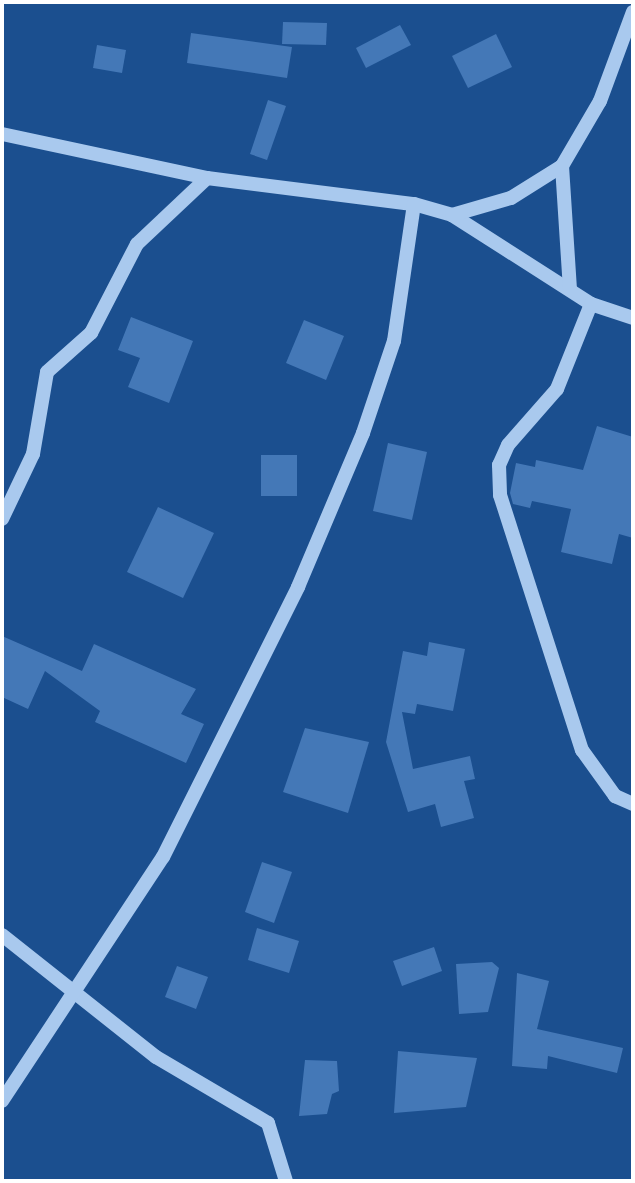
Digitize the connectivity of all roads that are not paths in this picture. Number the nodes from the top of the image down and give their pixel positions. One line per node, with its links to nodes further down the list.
1 (633, 12): 3 (street)
2 (2, 134): 4 (street)
3 (562, 166): 6 (street); 7 (street)
4 (207, 178): 5 (street); 10 (street)
5 (414, 204): 6 (street); 13 (street)
6 (452, 215): 7 (street)
7 (570, 289): 8 (street)
8 (591, 304): 9 (street); 11 (street)
9 (633, 318)
10 (4, 509)
11 (633, 804)
12 (2, 935): 13 (street)
13 (73, 990): 14 (street); 15 (street)
14 (2, 1101)
15 (286, 1181)

